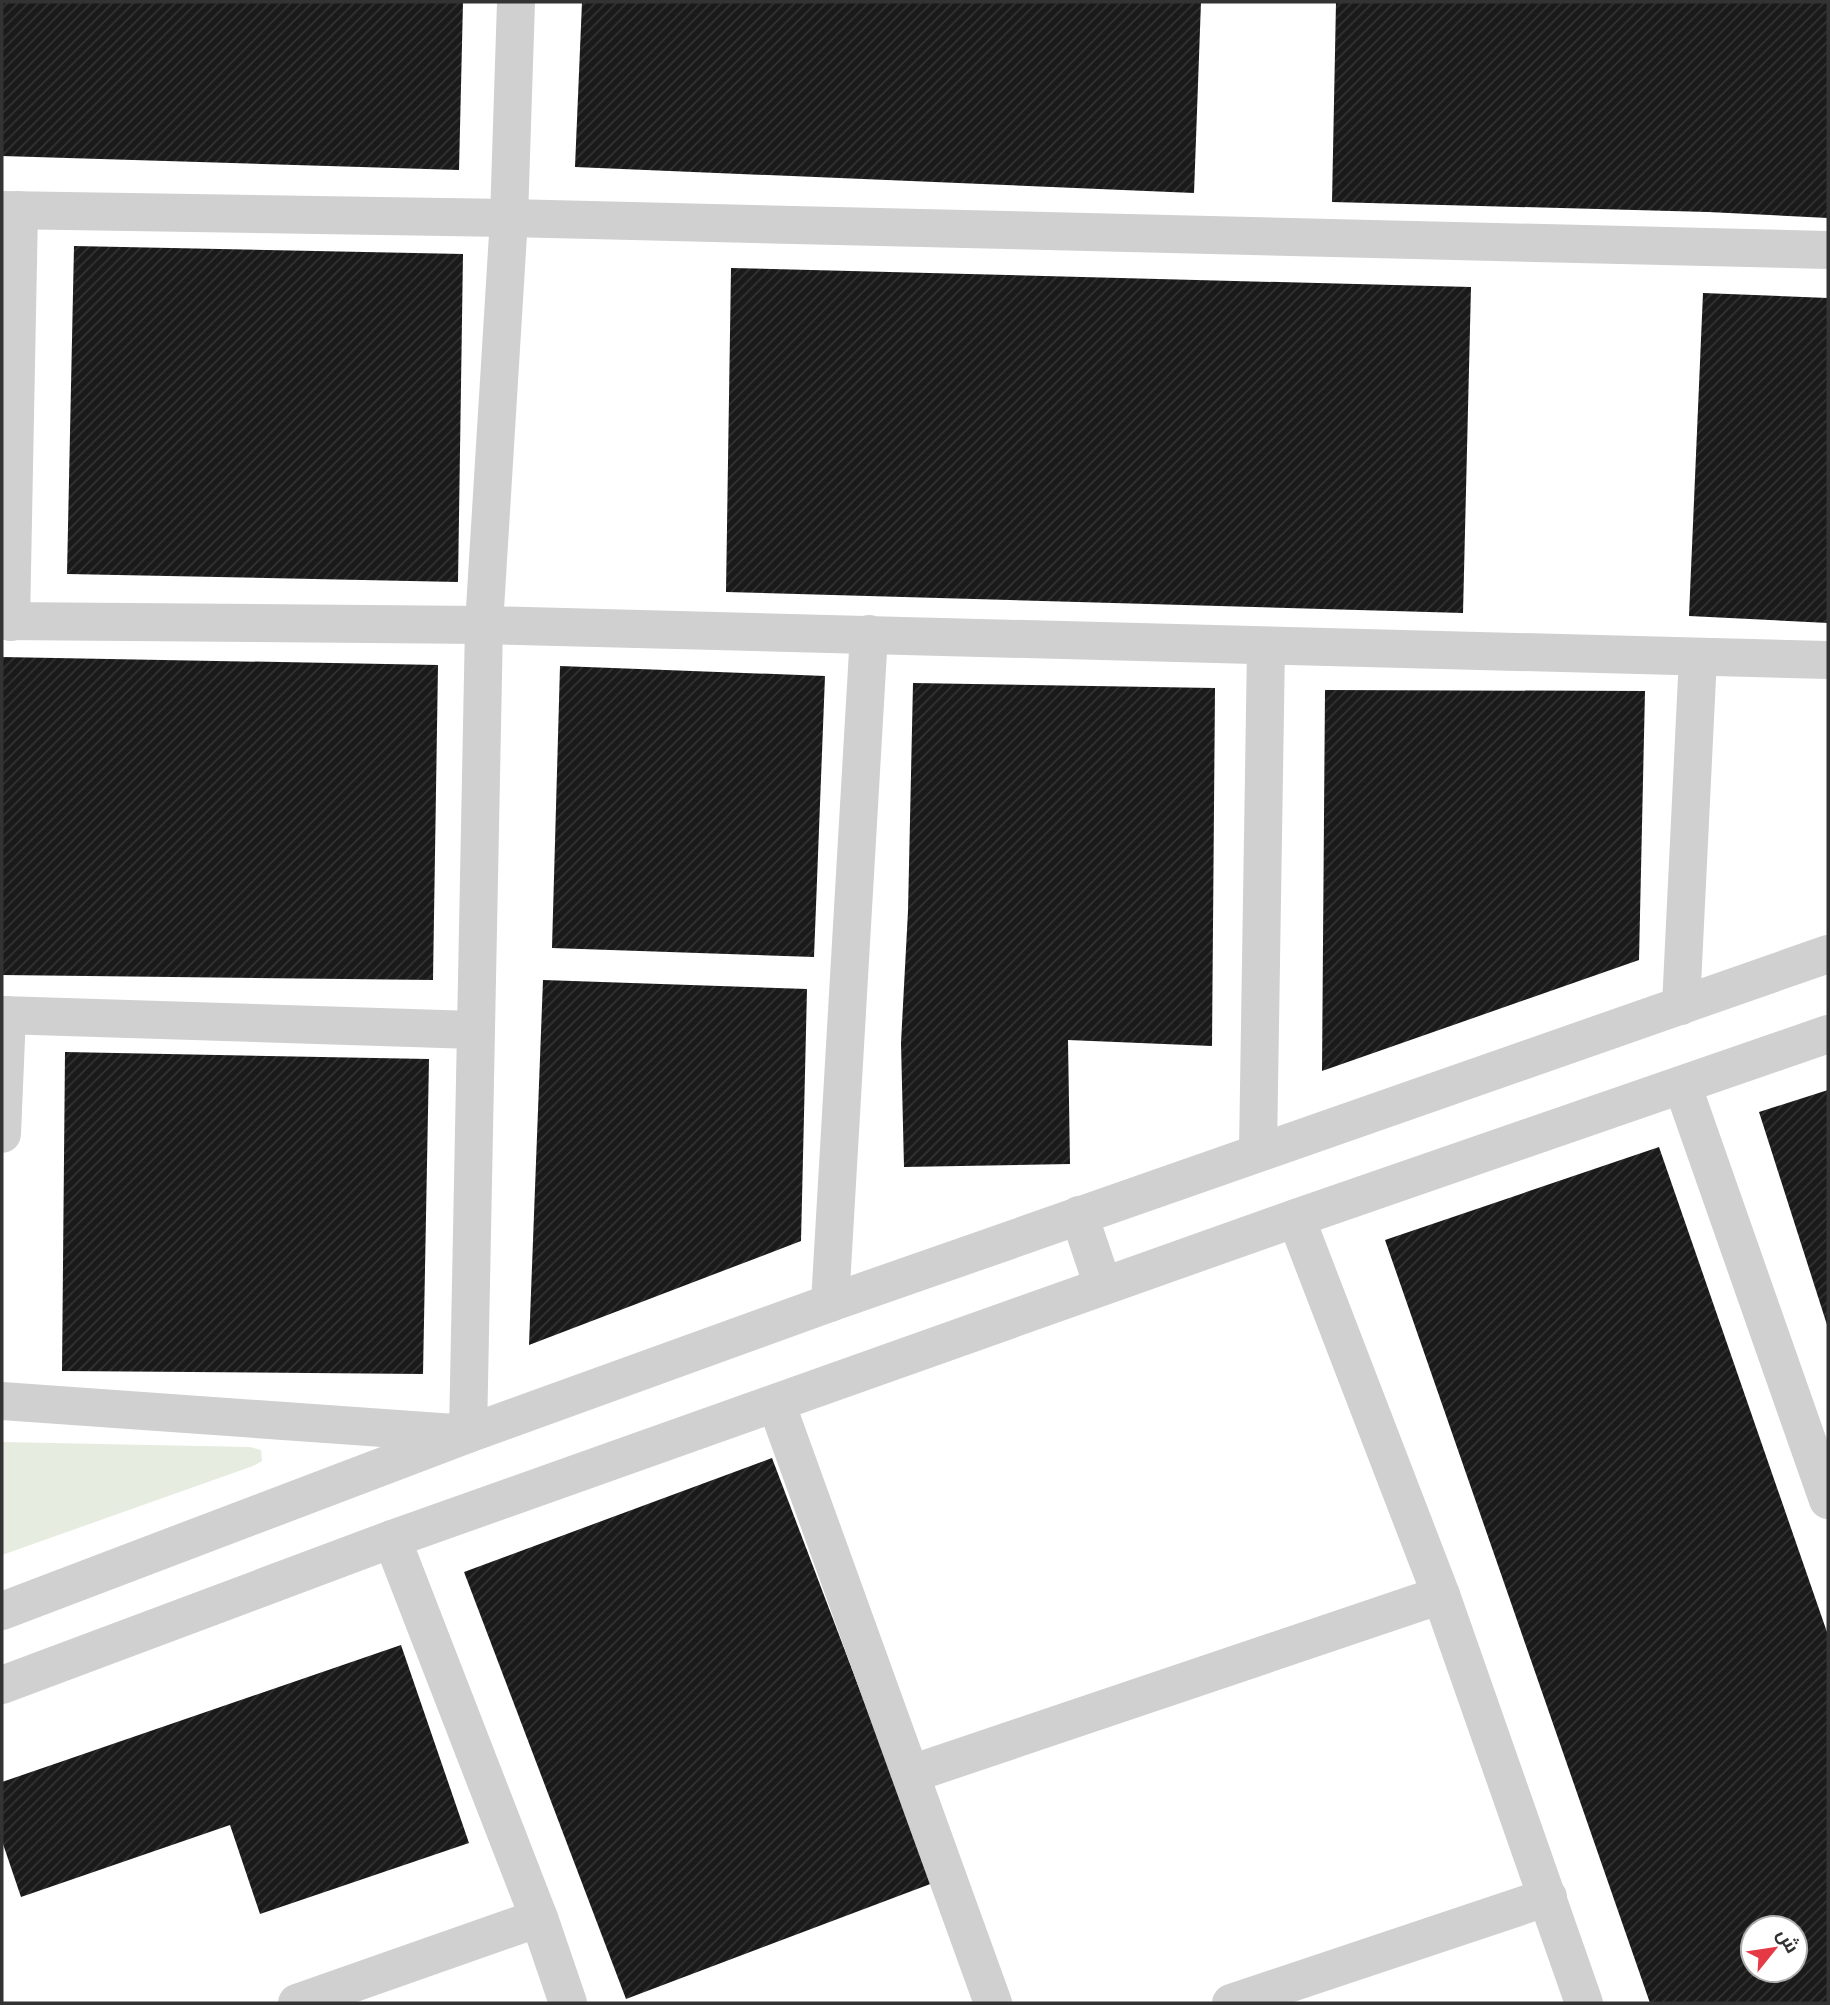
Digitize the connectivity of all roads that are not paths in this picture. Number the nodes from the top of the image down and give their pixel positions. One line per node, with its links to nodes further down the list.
1 (516, 2): 3 (street)
2 (10, 210): 3 (street); 5 (street)
3 (509, 218): 4 (street); 6 (street)
4 (1828, 250)
5 (7, 621): 6 (street)
6 (484, 625): 7 (street); 14 (street)
7 (869, 634): 8 (street); 22 (street)
8 (1266, 647): 9 (street); 18 (street)
9 (1698, 657): 10 (street); 12 (street)
10 (1828, 660)
11 (1828, 954): 12 (street)
12 (1681, 1006): 18 (street)
13 (4, 1015): 14 (street); 17 (street)
14 (474, 1030): 25 (street)
15 (1828, 1034): 16 (street)
16 (1683, 1087): 20 (street); 26 (street)
17 (2, 1134)
18 (1258, 1151): 19 (street)
19 (1079, 1215): 21 (street); 22 (street)
20 (1296, 1218): 21 (street); 29 (street)
21 (1103, 1286): 24 (street)
22 (830, 1303): 25 (street)
23 (2, 1401): 25 (street)
24 (776, 1403): 28 (street); 32 (street)
25 (468, 1434): 30 (street)
26 (1819, 1445): 27 (street)
27 (1828, 1500)
28 (391, 1539): 31 (street); 34 (street)
29 (1441, 1595): 32 (street); 33 (street)
30 (2, 1611)
31 (2, 1685)
32 (911, 1774): 37 (street)
33 (1548, 1897): 38 (street); 39 (street)
34 (538, 1918): 35 (street); 36 (street)
35 (297, 2003)
36 (568, 2003)
37 (993, 2003)
38 (1231, 2003)
39 (1584, 2003)

